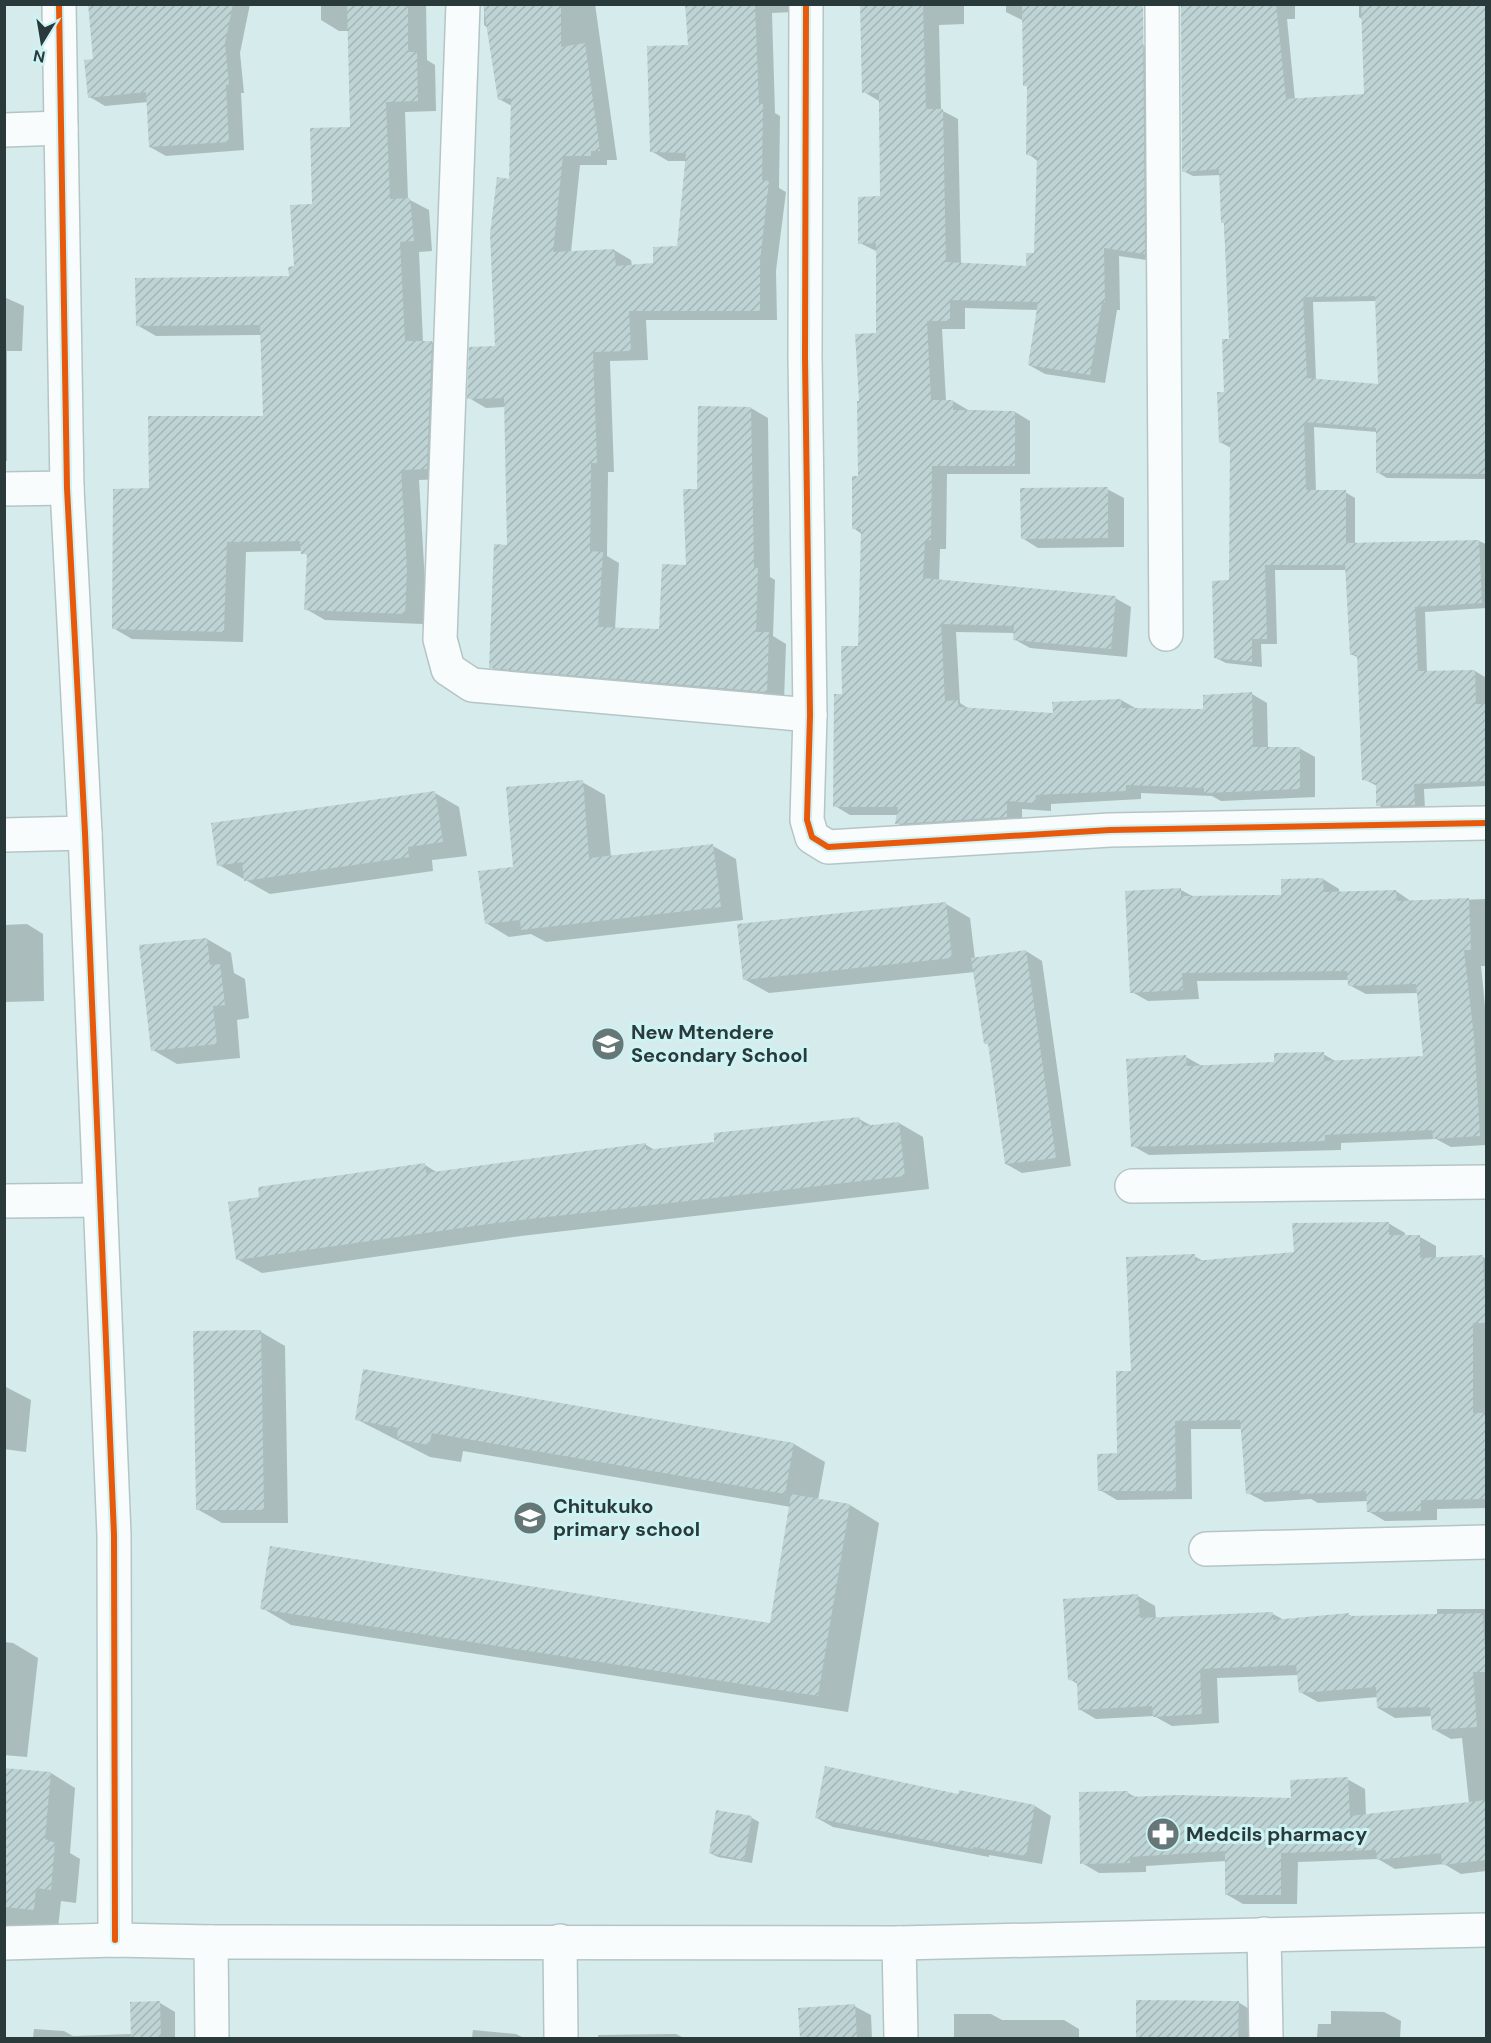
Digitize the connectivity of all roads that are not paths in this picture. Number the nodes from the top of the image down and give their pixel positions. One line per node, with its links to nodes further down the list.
1 (59, 4): 5 (street)
2 (463, 4): 10 (street)
3 (806, 4): 10 (street)
4 (1162, 4): 9 (street)
5 (62, 128): 6 (street); 7 (street)
6 (4, 130)
7 (67, 488): 8 (street); 12 (street)
8 (4, 489)
9 (1166, 634)
10 (810, 715): 11 (street)
11 (1486, 823)
12 (86, 833): 13 (street); 16 (street)
13 (4, 835)
14 (1486, 1182): 15 (street)
15 (1132, 1186)
16 (100, 1200): 17 (street); 22 (street)
17 (4, 1201)
18 (1486, 1542): 19 (street)
19 (1206, 1549)
20 (1486, 1930): 21 (street)
21 (1264, 1934): 26 (street); 30 (street)
22 (115, 1940): 24 (street); 25 (street)
23 (560, 1941): 24 (street); 26 (street); 28 (street)
24 (212, 1942): 27 (street)
25 (4, 1943)
26 (899, 1943): 29 (street)
27 (212, 2038)
28 (561, 2038)
29 (901, 2038)
30 (1266, 2038)

